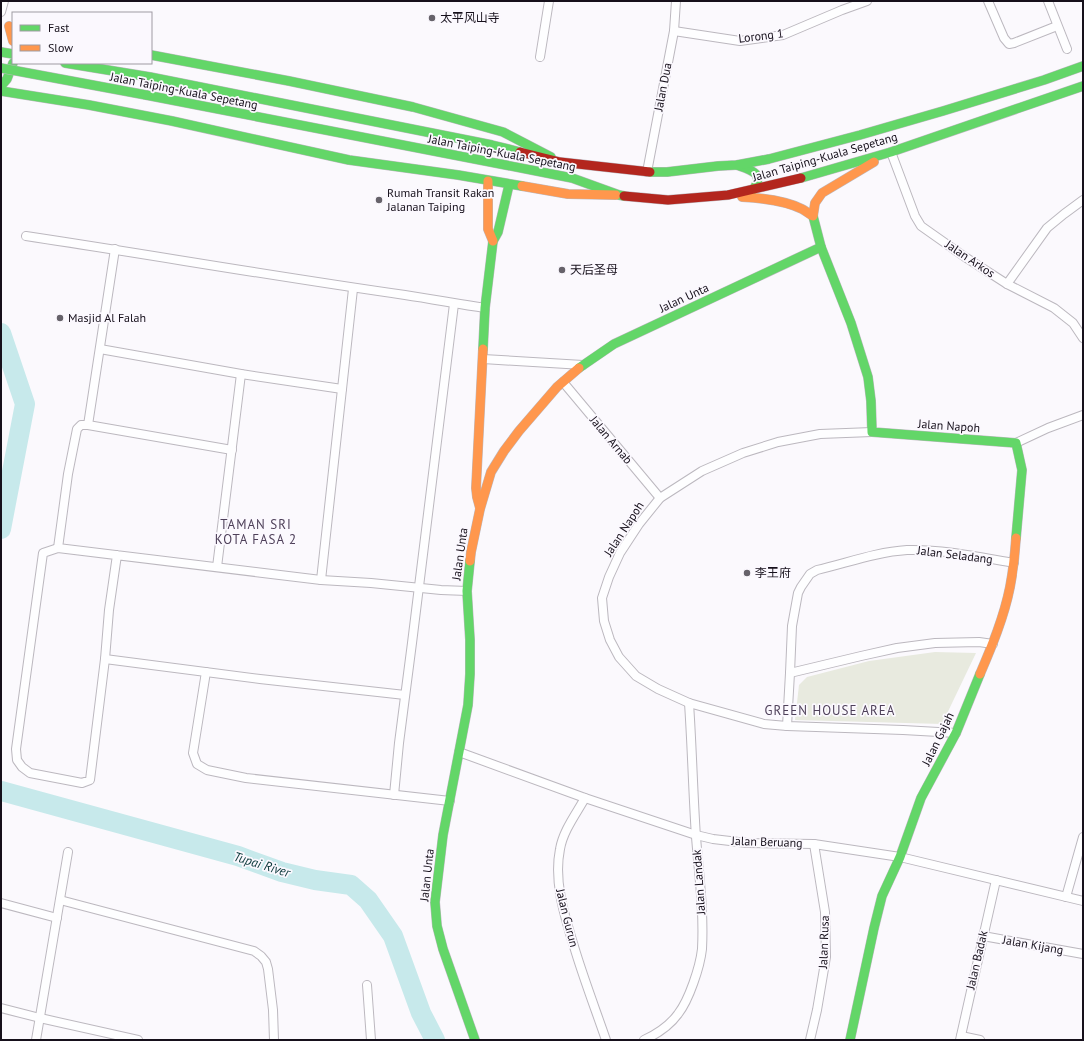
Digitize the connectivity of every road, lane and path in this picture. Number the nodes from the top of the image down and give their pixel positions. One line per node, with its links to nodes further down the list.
1 (4, 1): 7 (street)
2 (550, 1): 16 (street)
3 (676, 1): 10 (street, Jalan Dua)
4 (867, 1): 10 (street, Lorong 1)
5 (988, 1): 9 (street)
6 (1048, 1): 9 (street)
7 (1, 12)
8 (8, 26): 11 (main road)
9 (1057, 26): 12 (street)
10 (674, 31): 27 (street, Jalan Dua)
11 (12, 38)
12 (1067, 49)
13 (1, 52): 14 (main road)
14 (12, 54)
15 (152, 55): 25 (main road)
16 (540, 57)
17 (13, 64): 21 (main road)
18 (71, 64): 25 (main road, Jalan Taiping-Kuala Sepetang)
19 (1083, 66): 26 (main road, Jalan Taiping-Kuala Sepetang)
20 (1, 68): 31 (main road, Jalan Taiping-Kuala Sepetang, bridge)
21 (1, 86)
22 (1083, 86): 24 (main road, Jalan Taiping-Kuala Sepetang)
23 (1, 91): 28 (main road)
24 (891, 152): 30 (main road, Jalan Taiping-Kuala Sepetang); 34 (main road); 39 (street, Jalan Arkos)
25 (560, 162): 27 (main road, Jalan Taiping-Kuala Sepetang)
26 (737, 165): 27 (main road, Jalan Taiping-Kuala Sepetang); 30 (main road)
27 (647, 172)
28 (488, 181): 29 (main road); 36 (main road)
29 (509, 185): 31 (main road); 36 (main road)
30 (753, 190): 32 (main road, Jalan Taiping-Kuala Sepetang)
31 (619, 195): 32 (main road, Jalan Taiping-Kuala Sepetang)
32 (728, 195): 34 (main road)
33 (1083, 200): 39 (street)
34 (812, 216): 37 (main road)
35 (26, 236): 38 (street)
36 (493, 241): 42 (main road)
37 (821, 247): 46 (main road, Jalan Unta); 52 (main road)
38 (115, 249): 40 (street); 44 (street)
39 (1007, 284): 43 (street, Jalan Arkos)
40 (353, 288): 41 (street); 49 (street)
41 (454, 304): 42 (street); 64 (street)
42 (485, 308): 45 (main road)
43 (1083, 338)
44 (100, 349): 47 (street); 51 (street)
45 (483, 359): 46 (street); 53 (main road)
46 (582, 365): 48 (main road, Jalan Unta)
47 (241, 374): 49 (street); 55 (street)
48 (563, 382): 56 (main road, Jalan Unta); 57 (street, Jalan Arnab)
49 (342, 389): 63 (street)
50 (1083, 415): 54 (street, Jalan Napoh)
51 (88, 425): 55 (street); 59 (street)
52 (872, 432): 54 (main road, Jalan Napoh); 57 (street, Jalan Napoh)
53 (479, 435): 56 (main road); 58 (main road)
54 (1016, 443): 61 (main road, Jalan Gajah)
55 (232, 450): 62 (street)
56 (491, 472): 58 (main road, Jalan Unta)
57 (660, 498): 71 (street, Jalan Napoh)
58 (480, 509): 65 (main road, Jalan Unta)
59 (58, 548): 60 (street); 67 (street)
60 (117, 555): 62 (street); 67 (street)
61 (1014, 563): 66 (main road, Jalan Gajah); 69 (street, Jalan Seladang)
62 (217, 567): 63 (street)
63 (321, 580): 64 (street)
64 (418, 587): 65 (street); 70 (street)
65 (467, 591): 74 (main road, Jalan Unta)
66 (993, 644): 69 (street); 73 (main road, Jalan Gajah)
67 (105, 659): 68 (street)
68 (206, 672): 70 (street); 75 (street)
69 (790, 673): 72 (street, Jalan Seladang)
70 (405, 694): 75 (street)
71 (689, 703): 72 (street, Jalan Napoh); 78 (street, Jalan Landak)
72 (787, 726): 73 (street, Jalan Napoh)
73 (956, 733): 82 (main road, Jalan Gajah)
74 (460, 752): 76 (street, Jalan Beruang); 77 (main road, Jalan Unta)
75 (394, 795): 77 (street)
76 (585, 798): 78 (street, Jalan Beruang); 100 (street, Jalan Gurun)
77 (450, 801): 99 (main road, Jalan Unta)
78 (696, 835): 80 (street, Jalan Beruang); 101 (street, Jalan Landak)
79 (1083, 837): 84 (street)
80 (814, 844): 82 (street, Jalan Beruang); 102 (street, Jalan Rusa)
81 (68, 852): 85 (street)
82 (900, 857): 83 (street, Jalan Beruang); 103 (main road, Jalan Gajah)
83 (996, 880): 84 (street, Jalan Beruang); 89 (street, Jalan Badak)
84 (1066, 897): 86 (street, Jalan Beruang)
85 (60, 900): 88 (street); 97 (street)
86 (1083, 901)
87 (1, 903): 88 (street)
88 (57, 918): 93 (street)
89 (983, 936): 90 (street, Jalan Kijang); 94 (street, Jalan Badak)
90 (1083, 954)
91 (367, 985): 98 (street)
92 (1, 1008): 93 (street)
93 (40, 1018): 95 (street); 96 (street)
94 (960, 1038): 104 (street)
95 (36, 1040)
96 (138, 1040)
97 (274, 1040)
98 (371, 1040)
99 (475, 1040)
100 (606, 1040)
101 (644, 1040)
102 (810, 1040)
103 (850, 1040)
104 (980, 1040)

